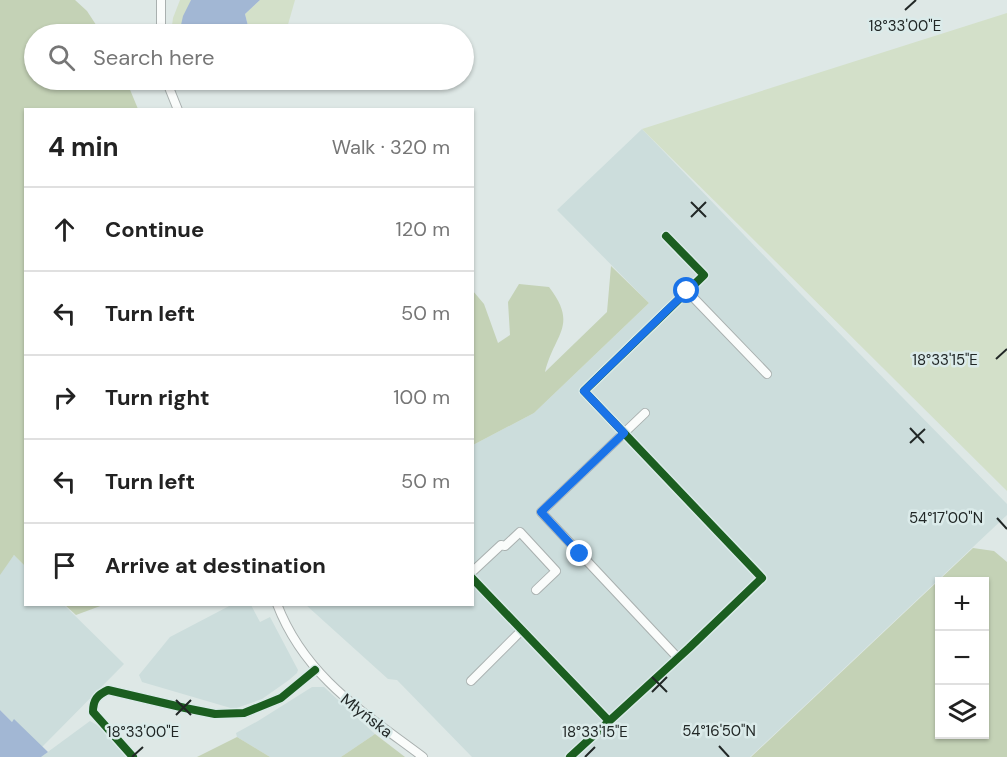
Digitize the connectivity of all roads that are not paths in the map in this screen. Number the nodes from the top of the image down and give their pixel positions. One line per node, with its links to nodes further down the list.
1 (161, 0): 2 (street)
2 (161, 24)
3 (170, 90): 4 (street)
4 (177, 108)
5 (666, 236): 6 (street)
6 (687, 291): 7 (street); 9 (street)
7 (767, 374)
8 (645, 413): 9 (street)
9 (624, 433): 15 (street); 15 (street)
10 (474, 570): 12 (street)
11 (474, 580): 14 (street)
12 (536, 590)
13 (278, 606): 16 (street, Młyńska)
14 (522, 630): 17 (street); 18 (street)
15 (678, 658): 18 (street)
16 (315, 670): 19 (street); 20 (street, Młyńska)
17 (471, 681)
18 (609, 721): 21 (street)
19 (133, 757)
20 (423, 757)
21 (570, 757)

